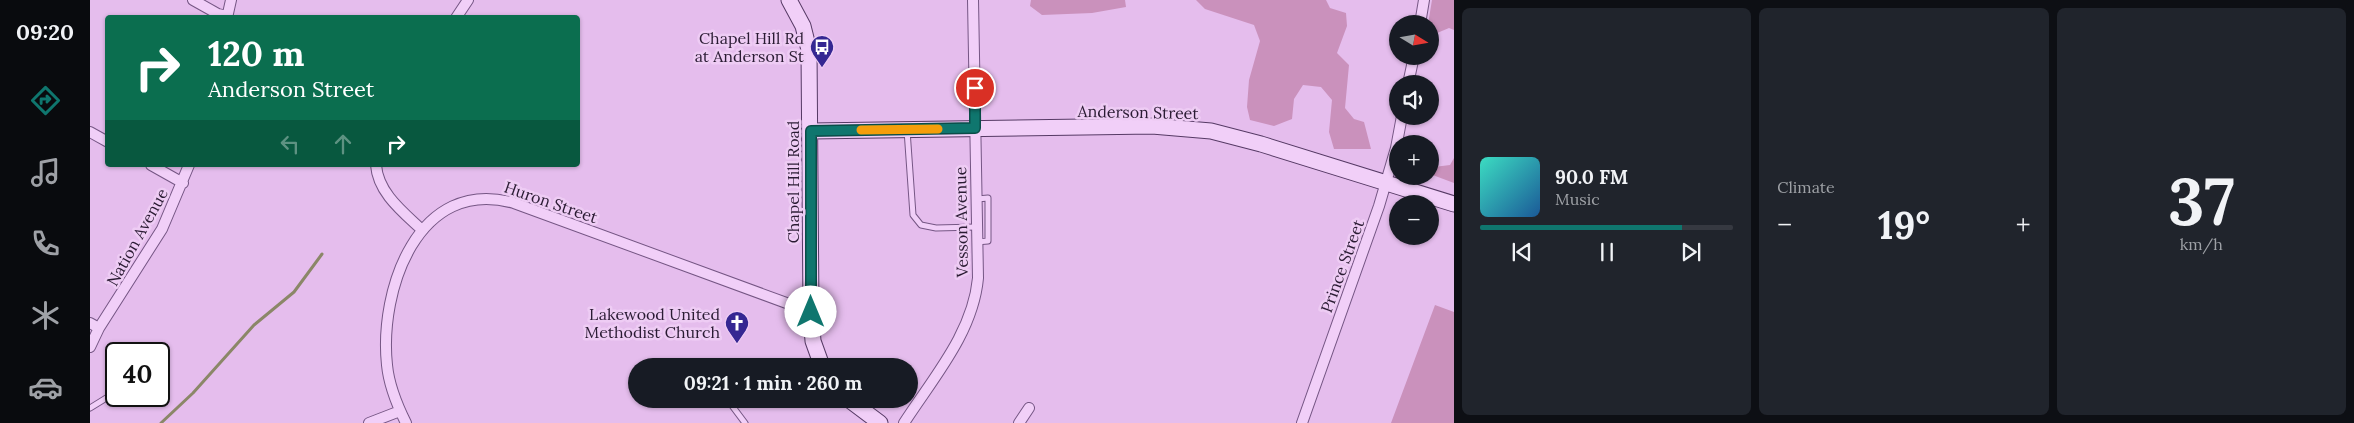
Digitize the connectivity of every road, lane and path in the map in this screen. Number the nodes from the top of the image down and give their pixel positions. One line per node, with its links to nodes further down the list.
1 (193, 0): 7 (street)
2 (231, 0): 8 (street)
3 (468, 0): 9 (street)
4 (789, 0): 14 (street, Chapel Hill Road)
5 (973, 0): 12 (street, Vesson Avenue)
6 (1424, 0): 10 (street)
7 (221, 15)
8 (227, 15)
9 (458, 15)
10 (1422, 15)
11 (1400, 125): 21 (street, Prince Street)
12 (975, 128): 13 (street, Anderson Street); 21 (street, Anderson Street); 22 (street, Vesson Avenue)
13 (907, 130): 14 (street, Anderson Street); 24 (lane)
14 (811, 131): 27 (street, Chapel Hill Road)
15 (90, 132): 16 (street)
16 (105, 140)
17 (155, 167): 20 (street)
18 (188, 167): 20 (street, Nation Avenue)
19 (376, 167): 25 (street)
20 (183, 183): 28 (street, Nation Avenue)
21 (1386, 184): 23 (street, Anderson Street); 43 (street, Prince Street)
22 (976, 199): 24 (street, Vesson Avenue); 26 (lane)
23 (1454, 204)
24 (976, 227): 26 (street, Vesson Avenue)
25 (422, 230): 27 (street, Huron Street); 36 (street, Huron Street)
26 (976, 242): 41 (street, Vesson Avenue)
27 (811, 312): 30 (street, Chapel Hill Road)
28 (95, 325): 29 (street, Nation Avenue)
29 (90, 347)
30 (819, 358)
31 (105, 399): 32 (lane)
32 (90, 408)
33 (734, 408): 39 (lane)
34 (860, 408): 40 (street)
35 (1029, 408): 42 (street)
36 (400, 411): 37 (street); 38 (street, Huron Street)
37 (369, 423)
38 (406, 423)
39 (745, 423)
40 (880, 423)
41 (904, 423)
42 (1019, 423)
43 (1302, 423)

